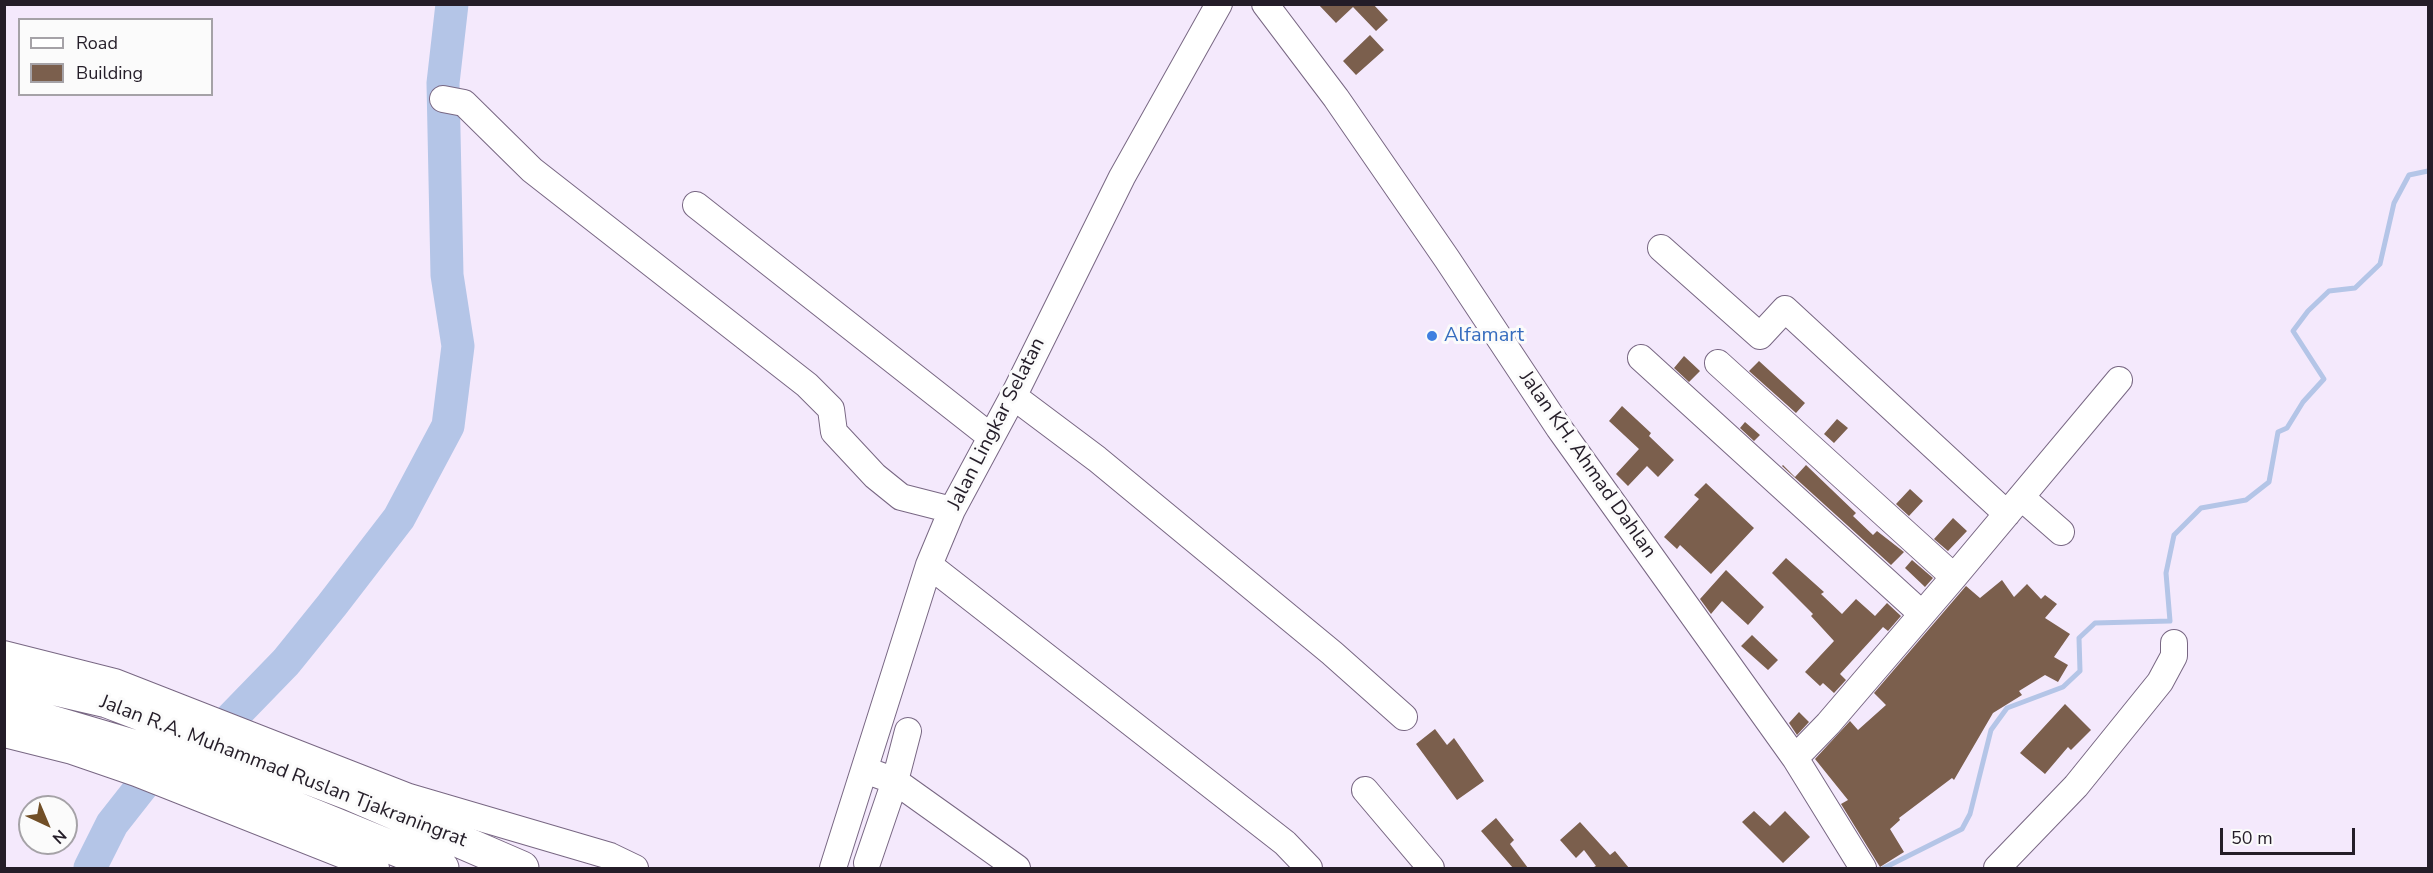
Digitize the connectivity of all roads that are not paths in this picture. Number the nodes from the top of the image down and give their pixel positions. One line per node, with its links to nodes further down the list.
1 (1219, 4): 9 (street, Jalan Lingkar Selatan)
2 (1265, 4): 27 (street, Jalan KH. Ahmad Dahlan)
3 (443, 99): 12 (street)
4 (696, 205): 10 (street)
5 (1661, 248): 11 (street)
6 (1641, 358): 16 (street)
7 (1718, 363): 15 (street)
8 (2119, 380): 11 (street)
9 (1013, 396): 10 (street, Jalan Lingkar Selatan); 22 (street)
10 (991, 437): 12 (street, Jalan Lingkar Selatan)
11 (2014, 505): 13 (street); 15 (street)
12 (952, 510): 14 (street, Jalan Lingkar Selatan)
13 (2061, 532)
14 (929, 565): 28 (street, Jalan Lingkar Selatan); 38 (street)
15 (1954, 577): 16 (street)
16 (1923, 614): 27 (street)
17 (2174, 643): 41 (street)
18 (4, 654): 20 (street, Jalan R.A. Muhammad Ruslan Tjakraningrat)
19 (4, 677): 20 (highway, Jalan R.A. Muhammad Ruslan Tjakraningrat)
20 (111, 691): 25 (highway, Jalan R.A. Muhammad Ruslan Tjakraningrat)
21 (4, 708): 25 (highway, Jalan R.A. Muhammad Ruslan Tjakraningrat)
22 (1404, 717)
23 (908, 731): 29 (street)
24 (4, 734): 32 (street)
25 (188, 734): 26 (highway, Jalan R.A. Muhammad Ruslan Tjakraningrat); 26 (street, Jalan R.A. Muhammad Ruslan Tjakraningrat)
26 (230, 751): 33 (highway, Jalan R.A. Muhammad Ruslan Tjakraningrat); 34 (highway, Jalan R.A. Muhammad Ruslan Tjakraningrat); 35 (street, Jalan R.A. Muhammad Ruslan Tjakraningrat)
27 (1795, 758): 40 (street, Jalan KH. Ahmad Dahlan)
28 (865, 770): 29 (street); 36 (street, Jalan Lingkar Selatan)
29 (895, 781): 31 (street); 37 (street)
30 (1365, 790): 39 (street)
31 (867, 863)
32 (376, 868)
33 (442, 868)
34 (522, 868)
35 (635, 868)
36 (833, 868)
37 (1017, 868)
38 (1309, 868)
39 (1431, 868)
40 (1863, 868)
41 (1997, 868)

